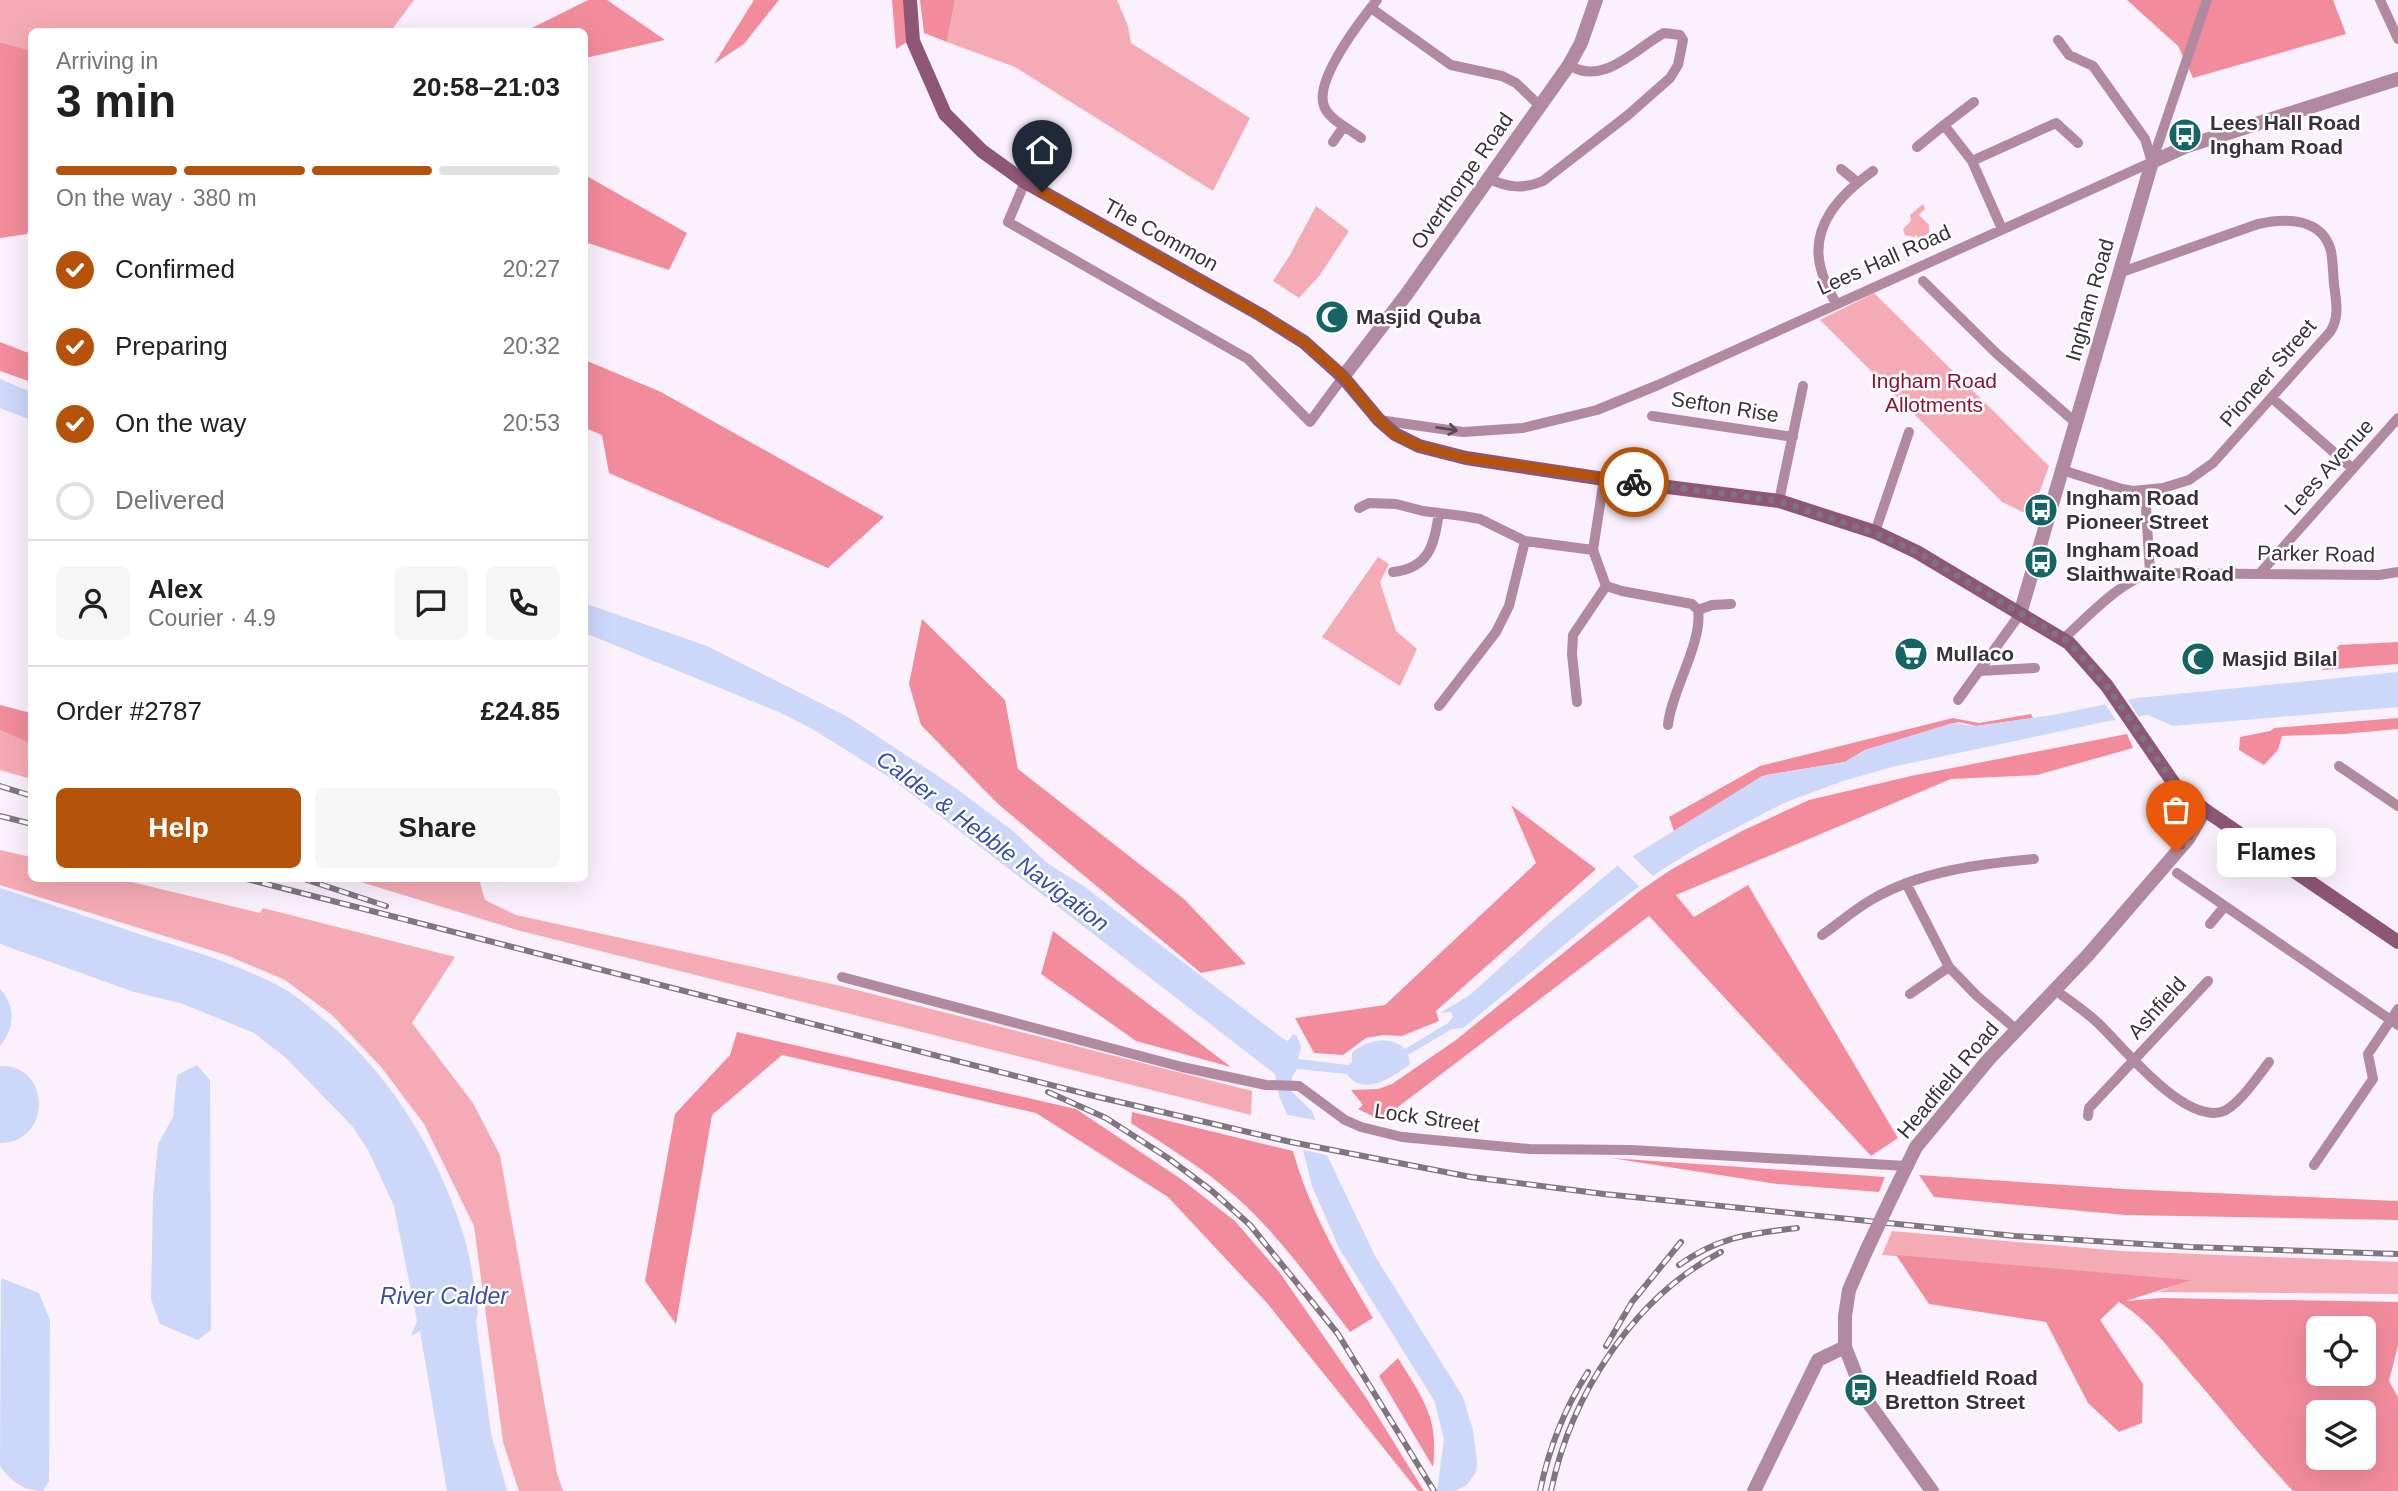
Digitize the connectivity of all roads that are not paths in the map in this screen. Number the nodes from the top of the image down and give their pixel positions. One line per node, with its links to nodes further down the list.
1 (910, 0): 23 (main road, The Common)
2 (1596, 0): 8 (street, Overthorpe Road)
3 (2207, 0): 19 (street, Ingham Road)
4 (2381, 0): 6 (street)
5 (1374, 4): 11 (street); 13 (street)
6 (2398, 38)
7 (2058, 40): 19 (street)
8 (1569, 65): 11 (street, Overthorpe Road); 22 (street)
9 (2398, 79): 19 (street, Lees Hall Road)
10 (1974, 102): 12 (street)
11 (1540, 106): 22 (street, Overthorpe Road)
12 (1944, 125): 17 (street); 18 (street)
13 (1344, 126): 14 (street); 15 (street)
14 (1361, 138)
15 (1334, 142)
16 (2078, 143): 18 (street)
17 (1917, 147)
18 (1972, 162): 25 (street)
19 (2152, 162): 25 (street, Lees Hall Road); 26 (street, Ingham Road)
20 (1841, 169): 24 (street)
21 (1873, 171): 24 (street)
22 (1490, 179): 29 (street, Overthorpe Road)
23 (1024, 182): 29 (main road, The Common); 29 (street)
24 (1857, 182): 28 (street)
25 (2002, 229): 28 (street, Lees Hall Road)
26 (2119, 273): 31 (street, Pioneer Street); 35 (street, Ingham Road)
27 (1923, 281): 35 (street)
28 (1836, 304): 34 (street, Lees Hall Road, one-way to 28)
29 (1343, 376): 34 (main road, The Common)
30 (1803, 386): 37 (street)
31 (2272, 398): 38 (street); 41 (street, Pioneer Street)
32 (1652, 416): 37 (street, Sefton Rise)
33 (2398, 418): 38 (street, Lees Avenue)
34 (1379, 420): 40 (main road, The Common)
35 (2076, 423): 39 (street, Ingham Road)
36 (1909, 432): 45 (street)
37 (1793, 437): 42 (street)
38 (2353, 469): 49 (street, Lees Avenue)
39 (2062, 470): 41 (street, Pioneer Street); 55 (street, Ingham Road)
40 (1604, 479): 42 (main road, The Common); 47 (street)
41 (2145, 491): 51 (street)
42 (1779, 501): 45 (main road, The Common)
43 (1359, 508): 44 (street)
44 (1439, 513): 46 (street); 48 (street)
45 (1875, 533): 55 (main road, The Common)
46 (1525, 541): 47 (street); 61 (street)
47 (1593, 550): 52 (street)
48 (1393, 572)
49 (2261, 572): 50 (street, Parker Road); 51 (street, Parker Road)
50 (2398, 572)
51 (2150, 573): 56 (street, Parker Road)
52 (1606, 586): 54 (street); 60 (street)
53 (1731, 604): 54 (street)
54 (1698, 610): 62 (street)
55 (2020, 614): 56 (main road, The Common); 58 (street)
56 (2063, 639): 65 (main road, The Common)
57 (2035, 668): 58 (street)
58 (1979, 671): 59 (street)
59 (1958, 700)
60 (1577, 702)
61 (1439, 706)
62 (1668, 725)
63 (2339, 766): 64 (street)
64 (2398, 806)
65 (2205, 810): 72 (main road, The Common); 76 (street, Headfield Road)
66 (2034, 859): 68 (street)
67 (2177, 873): 69 (street)
68 (1906, 883): 71 (street); 73 (street)
69 (2225, 906): 70 (street); 79 (street)
70 (2210, 924)
71 (1822, 935)
72 (2398, 942)
73 (1949, 967): 77 (street); 80 (street)
74 (842, 977): 85 (street, Lock Street)
75 (2208, 981): 81 (street, Ashfield)
76 (2055, 990): 80 (street, Headfield Road); 81 (street, Ashfield)
77 (1910, 994)
78 (2398, 1009): 79 (street)
79 (2394, 1023): 84 (street)
80 (2017, 1030): 85 (street, Headfield Road)
81 (2135, 1062): 82 (street, Ashfield); 83 (street, Ashfield)
82 (2269, 1062)
83 (2088, 1116)
84 (2314, 1165)
85 (1906, 1166): 86 (street, Headfield Road, bridge)
86 (1845, 1348): 87 (street); 88 (street, Headfield Road)
87 (1754, 1491)
88 (1932, 1491)

